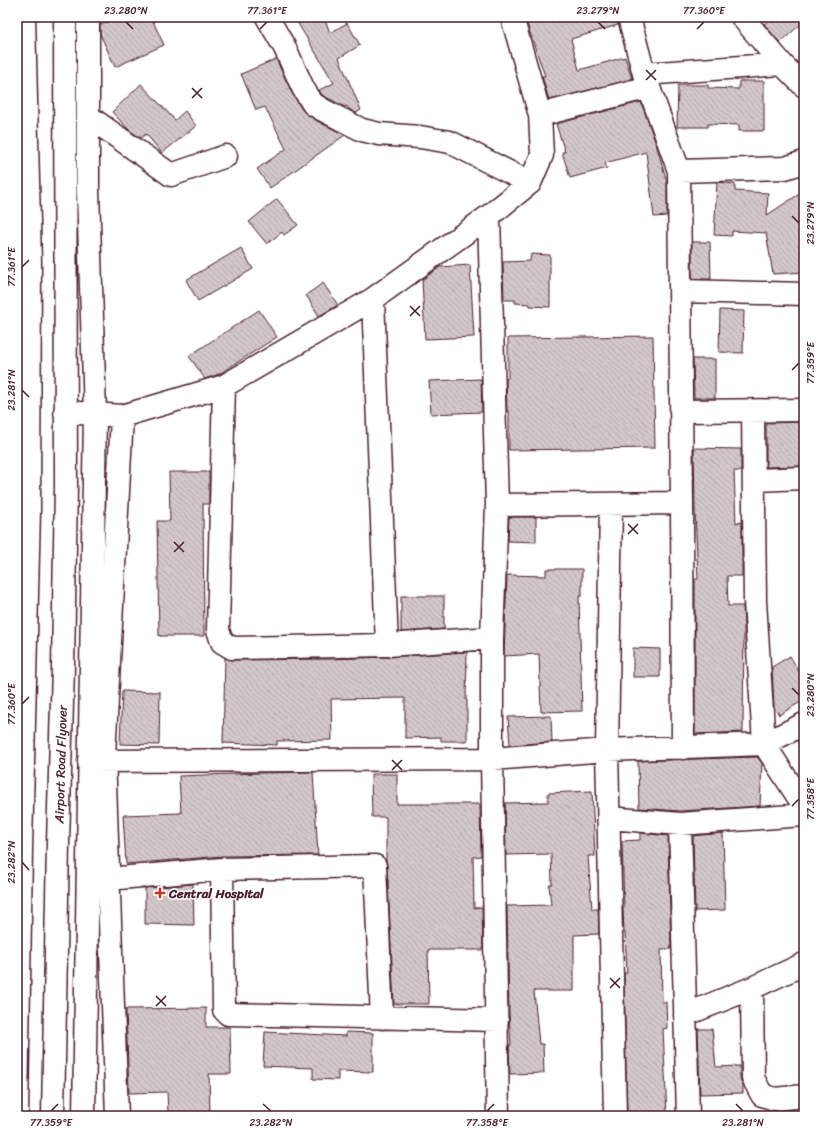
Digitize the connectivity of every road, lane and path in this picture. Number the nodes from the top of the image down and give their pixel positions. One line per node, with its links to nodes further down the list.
1 (24, 17): 36 (street)
2 (65, 17): 24 (street, Airport Road Flyover)
3 (88, 17): 12 (street)
4 (267, 17): 16 (street)
5 (512, 17): 11 (street)
6 (629, 17): 9 (street)
7 (742, 17): 8 (street)
8 (782, 64): 9 (street); 10 (street)
9 (646, 81): 11 (street); 15 (street)
10 (804, 86)
11 (540, 115): 16 (street)
12 (88, 116): 13 (street); 26 (street)
13 (226, 156)
14 (804, 162): 15 (street)
15 (679, 171): 18 (street)
16 (530, 183): 17 (street)
17 (489, 216): 20 (street); 32 (street)
18 (681, 291): 19 (street); 25 (street)
19 (804, 294)
20 (373, 299): 21 (street); 34 (street)
21 (224, 386): 27 (street); 34 (street)
22 (804, 410): 23 (street)
23 (753, 411): 25 (street); 29 (street)
24 (65, 412): 26 (street); 55 (street, Airport Road Flyover)
25 (680, 412): 30 (street)
26 (95, 414): 27 (street); 41 (street)
27 (122, 416): 41 (street)
28 (804, 478): 29 (street)
29 (755, 480): 37 (street)
30 (682, 502): 31 (street); 38 (street)
31 (611, 504): 32 (street); 39 (street)
32 (497, 505): 33 (street)
33 (492, 638): 34 (street); 40 (street)
34 (386, 645)
35 (804, 724): 37 (street)
36 (20, 737): 54 (street)
37 (764, 744): 38 (street); 42 (street)
38 (683, 748): 39 (street)
39 (607, 750): 40 (street); 44 (street)
40 (492, 759): 41 (street); 52 (street)
41 (97, 761): 47 (street)
42 (804, 806)
43 (804, 815): 45 (street)
44 (609, 818): 45 (street); 59 (street)
45 (680, 824): 50 (street)
46 (222, 869): 47 (street); 51 (street); 51 (street)
47 (98, 878): 56 (street); 57 (street)
48 (804, 964): 49 (street)
49 (752, 988): 50 (street); 53 (street)
50 (685, 1015): 60 (street)
51 (382, 1018): 52 (street)
52 (497, 1020): 58 (street)
53 (804, 1096)
54 (17, 1116)
55 (53, 1116)
56 (84, 1116)
57 (117, 1116)
58 (498, 1116)
59 (615, 1116)
60 (688, 1116)

